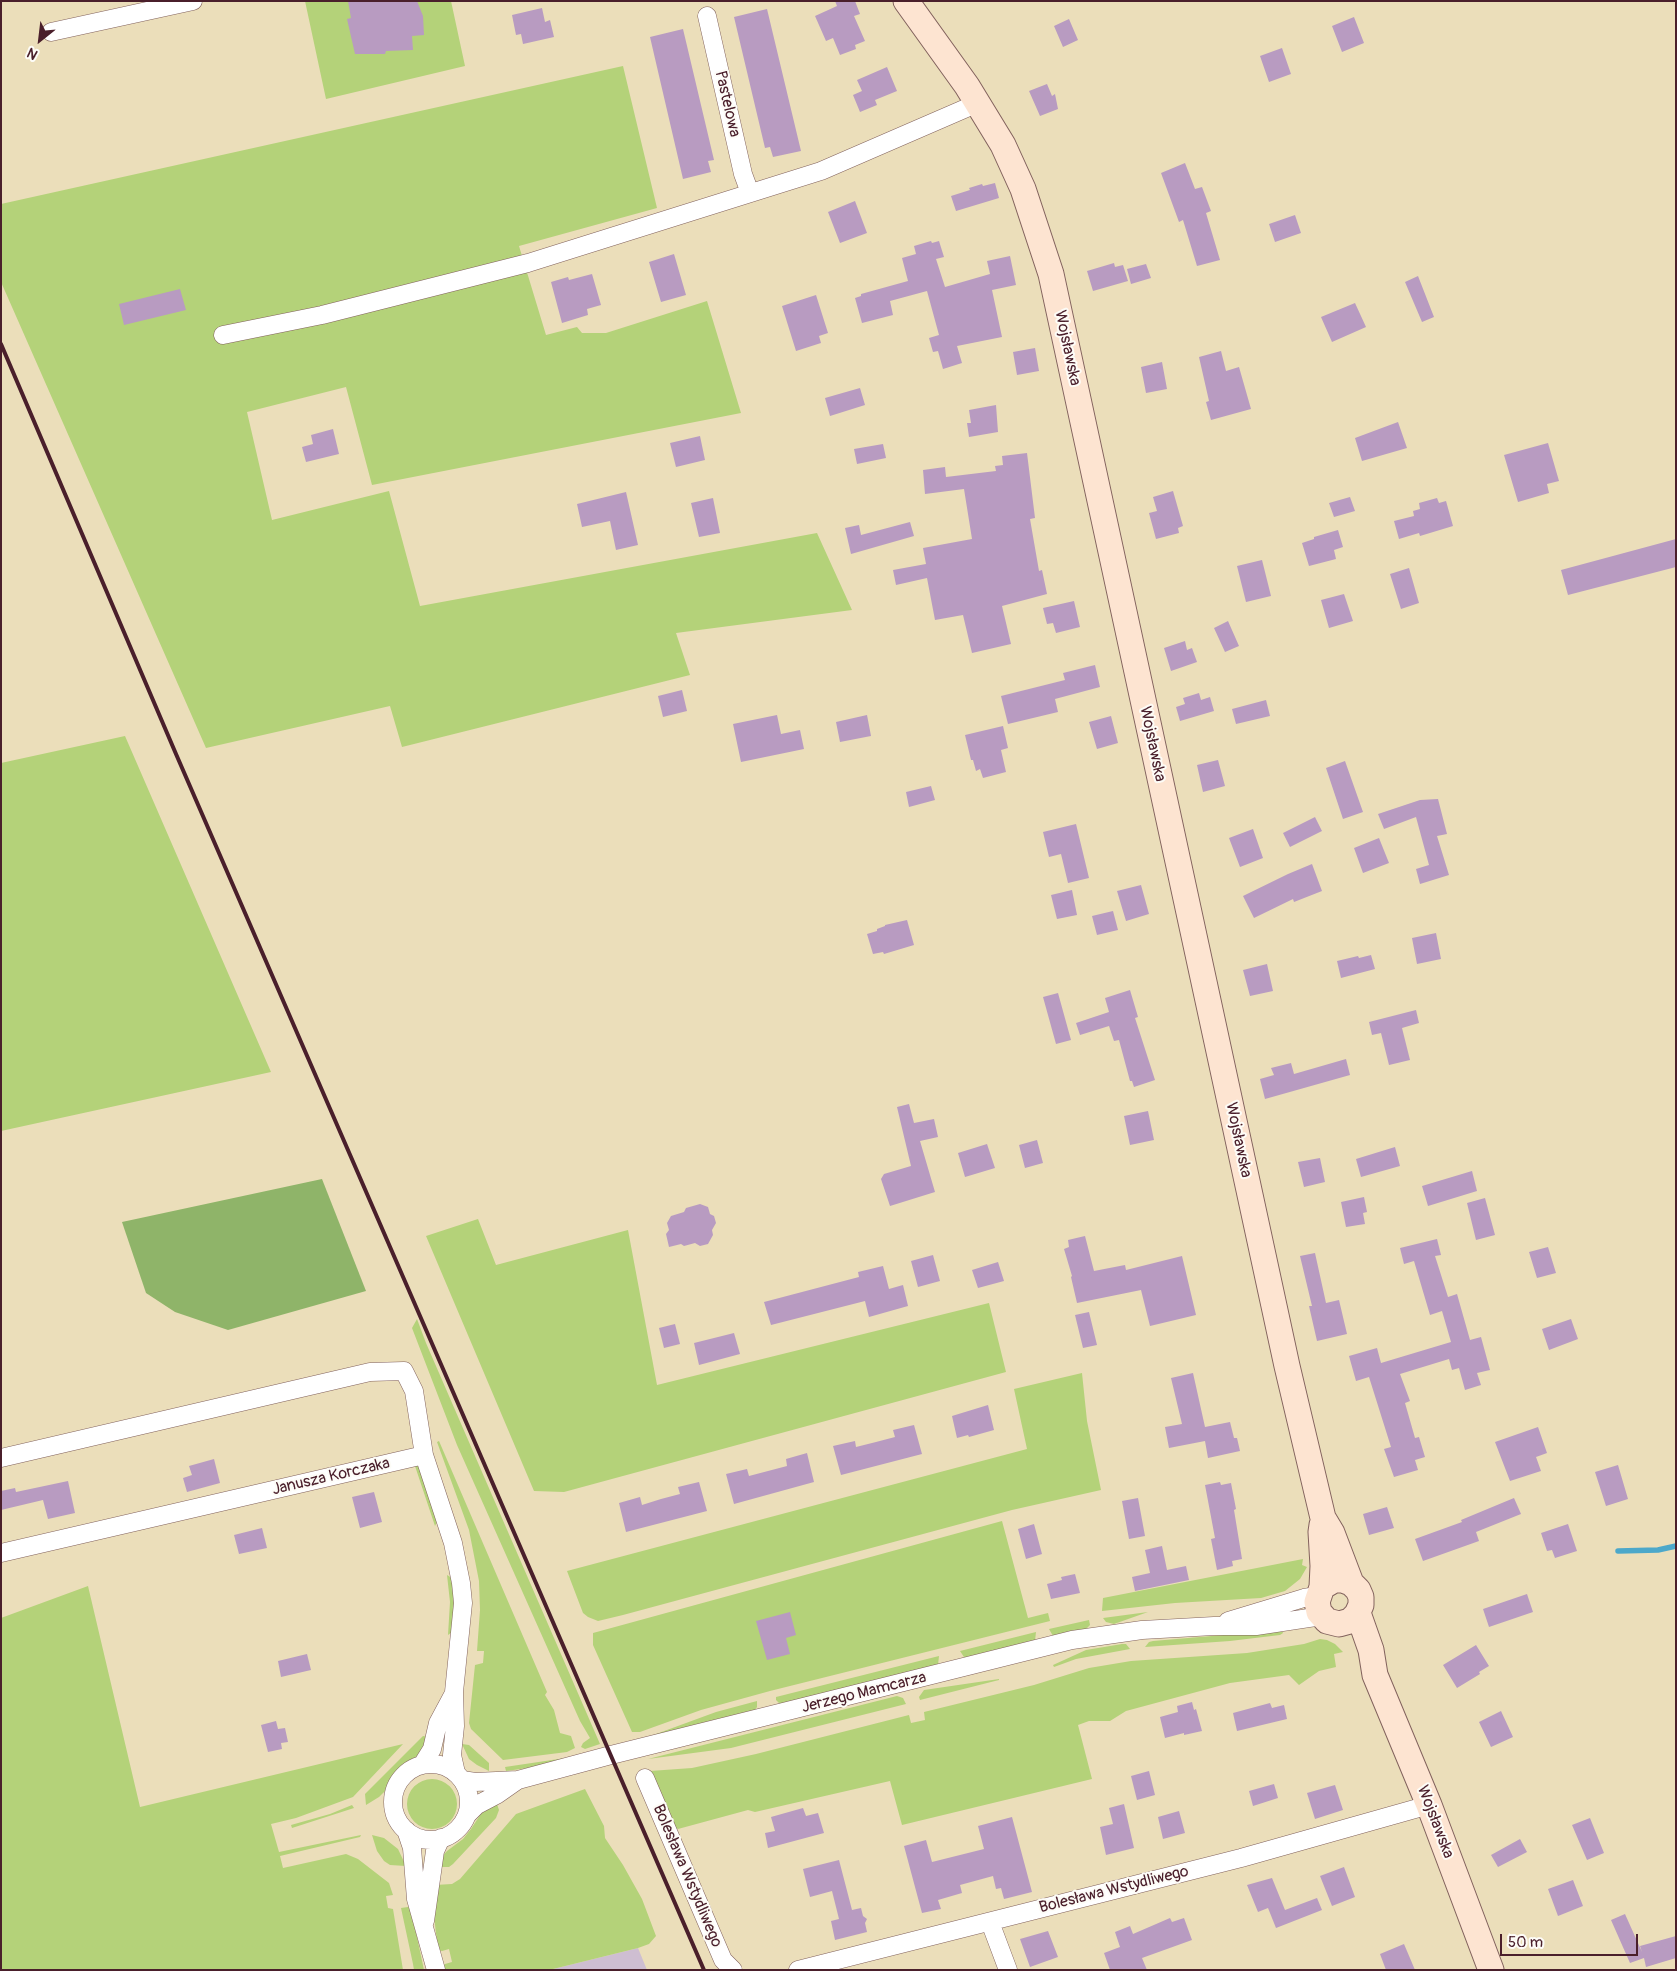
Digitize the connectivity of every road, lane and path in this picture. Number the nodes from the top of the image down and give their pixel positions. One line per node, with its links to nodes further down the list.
1 (193, 1): 4 (street)
2 (906, 1): 5 (street, Wojsławska)
3 (707, 16): 6 (street, Pastelowa)
4 (52, 32)
5 (978, 103): 6 (street); 10 (street, Wojsławska)
6 (750, 193): 7 (street)
7 (223, 336)
8 (424, 1455): 9 (street); 11 (street, Janusza Korczaka); 13 (street)
9 (1, 1458)
10 (1323, 1518): 12 (street, Wojsławska); 12 (street, Wojsławska)
11 (1, 1553)
12 (1332, 1607): 17 (street, Jerzego Mamcarza); 18 (street, Wojsławska)
13 (454, 1692): 14 (street); 15 (street)
14 (422, 1765): 15 (street); 20 (street)
15 (459, 1777): 17 (street, Jerzego Mamcarza); 19 (street)
16 (645, 1778): 25 (street, Bolesława Wstydliwego)
17 (518, 1780): 19 (street, Jerzego Mamcarza)
18 (1429, 1805): 22 (street, Bolesława Wstydliwego); 28 (street, Wojsławska)
19 (467, 1814): 21 (street)
20 (406, 1830): 21 (street); 23 (street)
21 (441, 1838): 23 (street)
22 (990, 1922): 26 (street, Bolesława Wstydliwego); 27 (street)
23 (424, 1929): 24 (street)
24 (436, 1970)
25 (733, 1970)
26 (798, 1970)
27 (1008, 1970)
28 (1491, 1970)

